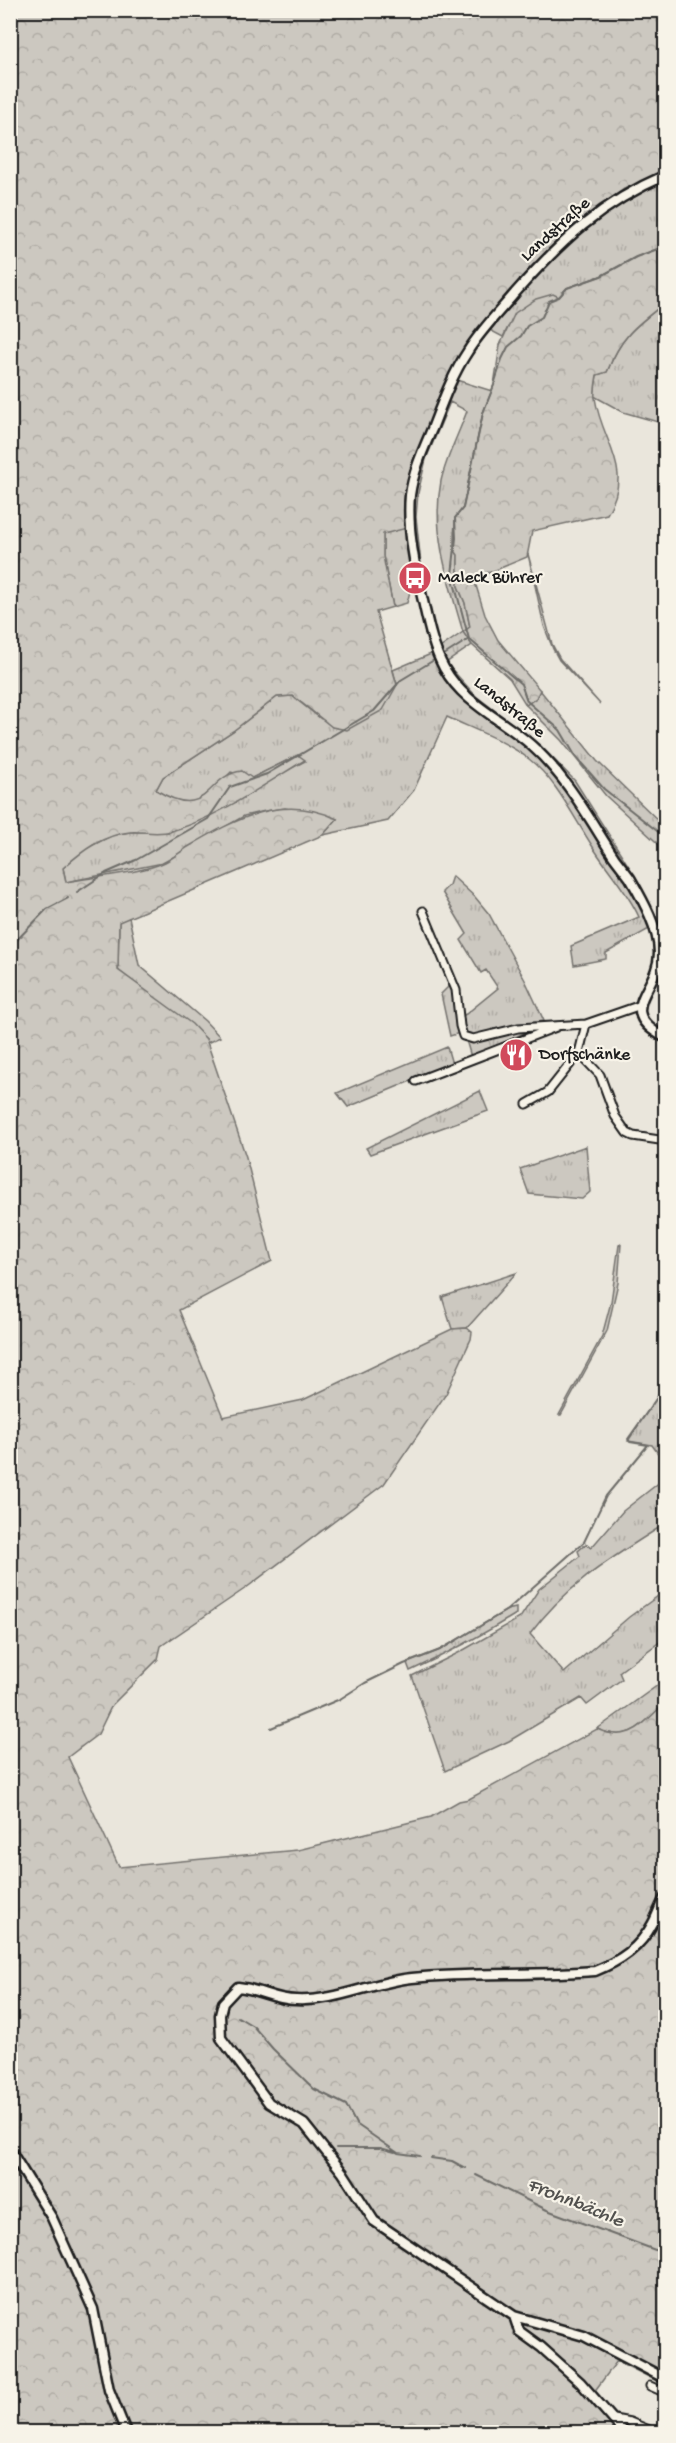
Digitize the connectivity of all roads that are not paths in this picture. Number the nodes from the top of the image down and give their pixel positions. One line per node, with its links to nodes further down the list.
1 (666, 175): 3 (street, Landstraße)
2 (423, 911): 6 (street)
3 (662, 949): 4 (street, Landstraße)
4 (638, 1005): 5 (street); 7 (street)
5 (586, 1024): 6 (street); 8 (street)
6 (558, 1025): 9 (street)
7 (666, 1038)
8 (579, 1053): 10 (street); 11 (street)
9 (416, 1081)
10 (527, 1104)
11 (666, 1141)
12 (666, 1896): 14 (street)
13 (10, 2150): 19 (street)
14 (514, 2316): 15 (street); 18 (street)
15 (666, 2379)
16 (650, 2386): 17 (street)
17 (666, 2393)
18 (614, 2419): 20 (street); 21 (street)
19 (126, 2433)
20 (624, 2433)
21 (654, 2433)

